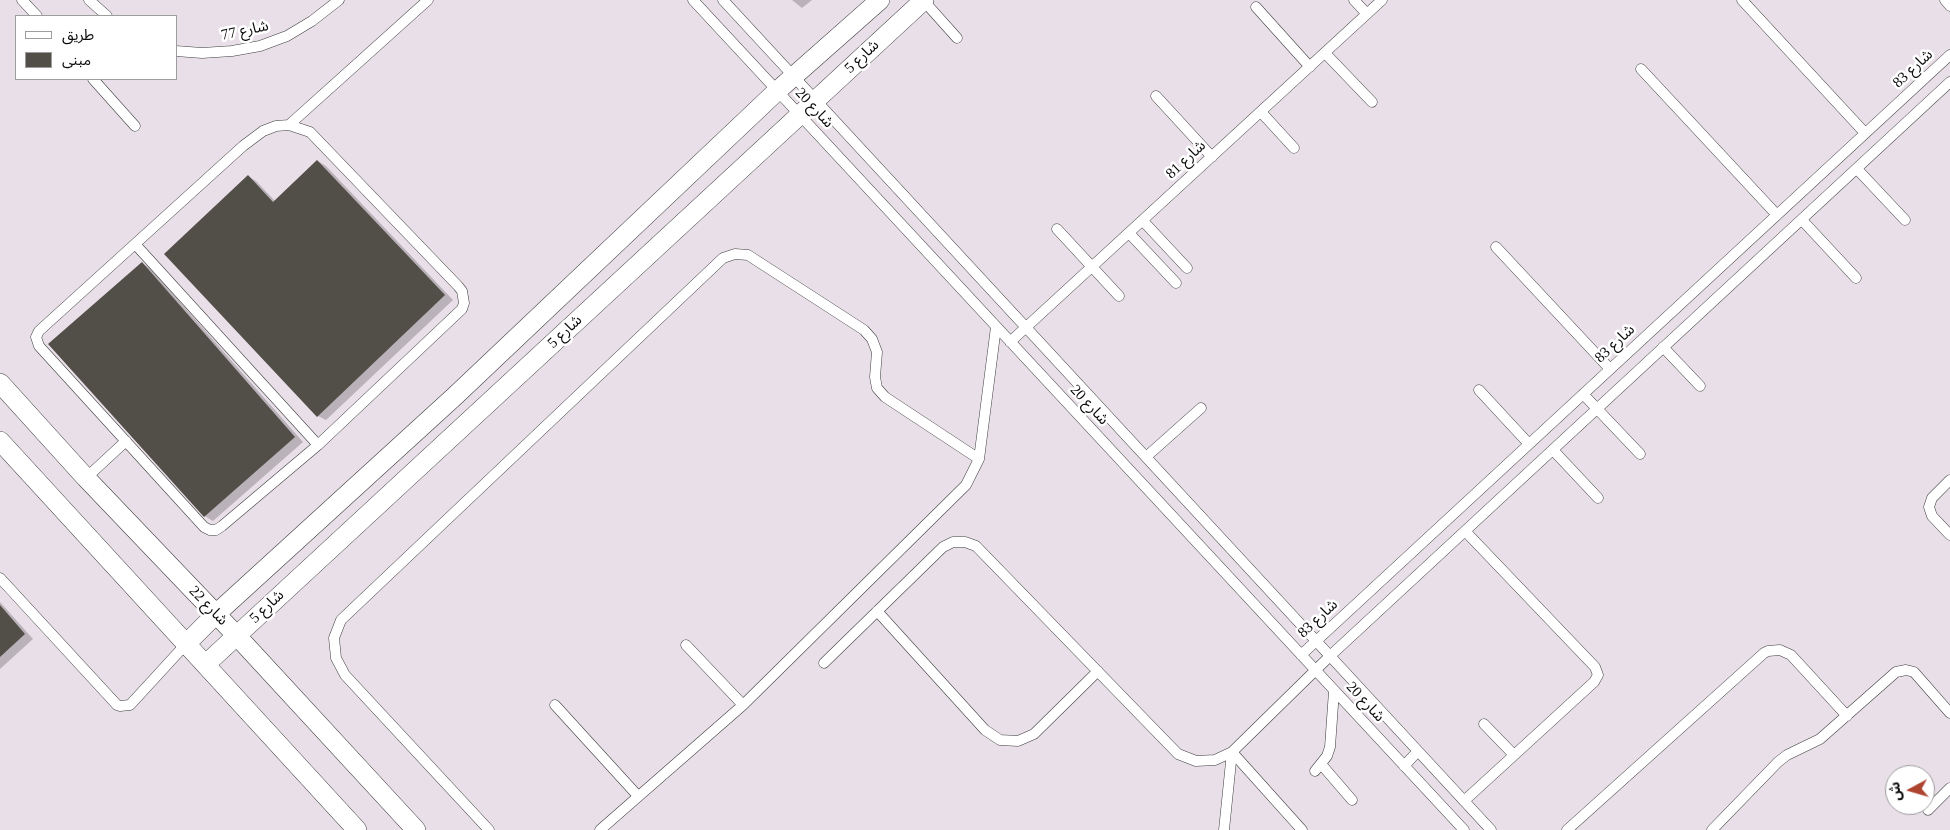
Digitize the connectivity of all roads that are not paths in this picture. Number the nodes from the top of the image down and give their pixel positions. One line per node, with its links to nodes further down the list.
1 (22, 0): 16 (lane)
2 (89, 0): 17 (lane)
3 (339, 0): 19 (lane, شارع 77)
4 (428, 0): 33 (lane)
5 (694, 0): 27 (lane, شارع 20)
6 (723, 0): 24 (lane, شارع 20)
7 (880, 0): 24 (street, شارع 5)
8 (923, 0): 18 (lane); 29 (street, شارع 5)
9 (1354, 0): 15 (lane)
10 (1382, 0): 15 (lane, شارع 81)
11 (1742, 0): 35 (lane)
12 (1945, 0): 13 (lane)
13 (1950, 6)
14 (1256, 8): 22 (lane)
15 (1367, 14): 20 (lane, شارع 81)
16 (36, 15)
17 (105, 15)
18 (957, 38)
19 (178, 51)
20 (1325, 53): 22 (lane, شارع 81); 30 (lane)
21 (1950, 55): 35 (lane, شارع 83)
22 (1310, 66): 31 (lane, شارع 81)
23 (1641, 69): 39 (lane)
24 (793, 76): 27 (street, شارع 5); 29 (lane, شارع 20)
25 (94, 80): 34 (lane)
26 (1949, 85): 38 (lane)
27 (777, 91): 32 (lane, شارع 20); 78 (street, شارع 5)
28 (1156, 96): 37 (lane)
29 (815, 100): 32 (street, شارع 5); 53 (lane, شارع 20)
30 (1372, 102)
31 (1261, 112): 36 (lane); 37 (lane, شارع 81)
32 (799, 115): 52 (lane, شارع 20); 79 (street, شارع 5)
33 (289, 125): 45 (lane); 66 (lane)
34 (135, 126)
35 (1865, 133): 39 (lane, شارع 83)
36 (1294, 148)
37 (1212, 157): 40 (lane, شارع 81)
38 (1857, 169): 41 (lane); 42 (lane)
39 (1777, 214): 56 (lane, شارع 83)
40 (1143, 220): 44 (lane, شارع 81); 48 (lane)
41 (1802, 220): 49 (lane); 55 (lane)
42 (1905, 220)
43 (1057, 229): 47 (lane)
44 (1129, 233): 47 (lane, شارع 81); 50 (lane)
45 (135, 244): 64 (lane); 66 (lane)
46 (1496, 247): 56 (lane)
47 (1092, 267): 51 (lane); 53 (lane, شارع 81)
48 (1187, 268)
49 (1856, 278)
50 (1176, 283)
51 (1119, 296)
52 (996, 327): 54 (lane, شارع 20); 70 (lane)
53 (1026, 328): 54 (lane, شارع 81); 69 (lane, شارع 20)
54 (1010, 342): 83 (lane, شارع 20)
55 (1663, 347): 58 (lane); 62 (lane)
56 (1610, 369): 60 (lane, شارع 83)
57 (0, 383): 71 (street, شارع 22)
58 (1700, 386)
59 (1479, 390): 65 (lane)
60 (1583, 394): 62 (lane); 65 (lane, شارع 83)
61 (1201, 408): 69 (lane)
62 (1597, 409): 67 (lane); 68 (lane)
63 (0, 441): 81 (street)
64 (126, 441): 66 (lane); 71 (lane)
65 (1529, 444): 80 (lane, شارع 83)
66 (318, 445)
67 (1553, 450): 73 (lane); 74 (lane)
68 (1640, 454)
69 (1146, 457): 80 (lane, شارع 20)
70 (979, 459): 90 (lane); 106 (lane)
71 (86, 478): 78 (street, شارع 22)
72 (1950, 480): 75 (lane)
73 (1598, 498)
74 (1465, 531): 84 (lane); 97 (lane)
75 (1950, 535)
76 (0, 578): 81 (lane)
77 (877, 611): 85 (lane); 88 (lane); 88 (lane)
78 (216, 614): 79 (street, شارع 22); 81 (street, شارع 5)
79 (237, 636): 86 (street, شارع 5); 105 (street, شارع 22)
80 (1316, 641): 83 (lane, شارع 83); 84 (lane, شارع 20)
81 (186, 644): 86 (street)
82 (686, 645): 90 (lane)
83 (1301, 655): 87 (lane, شارع 20)
84 (1330, 656): 87 (lane); 95 (lane, شارع 20)
85 (824, 663)
86 (206, 664): 104 (street)
87 (1315, 670): 89 (lane, شارع 20); 96 (lane)
88 (1098, 671): 96 (lane)
89 (1334, 690): 98 (lane, شارع 20); 101 (lane)
90 (742, 704): 100 (lane)
91 (555, 705): 100 (lane)
92 (1950, 713): 93 (lane)
93 (1847, 716): 112 (lane); 113 (lane)
94 (1484, 724): 97 (lane)
95 (1418, 751): 98 (lane); 102 (lane, شارع 20)
96 (1232, 752): 108 (lane); 109 (lane)
97 (1514, 755): 102 (lane)
98 (1404, 766): 110 (lane, شارع 20)
99 (1950, 788): 103 (lane)
100 (638, 796): 107 (lane)
101 (1352, 800)
102 (1464, 801): 111 (lane, شارع 20)
103 (1935, 803)
104 (357, 830)
105 (416, 830)
106 (489, 830)
107 (600, 830)
108 (1224, 830)
109 (1302, 830)
110 (1464, 830)
111 (1491, 830)
112 (1567, 830)
113 (1712, 830)

